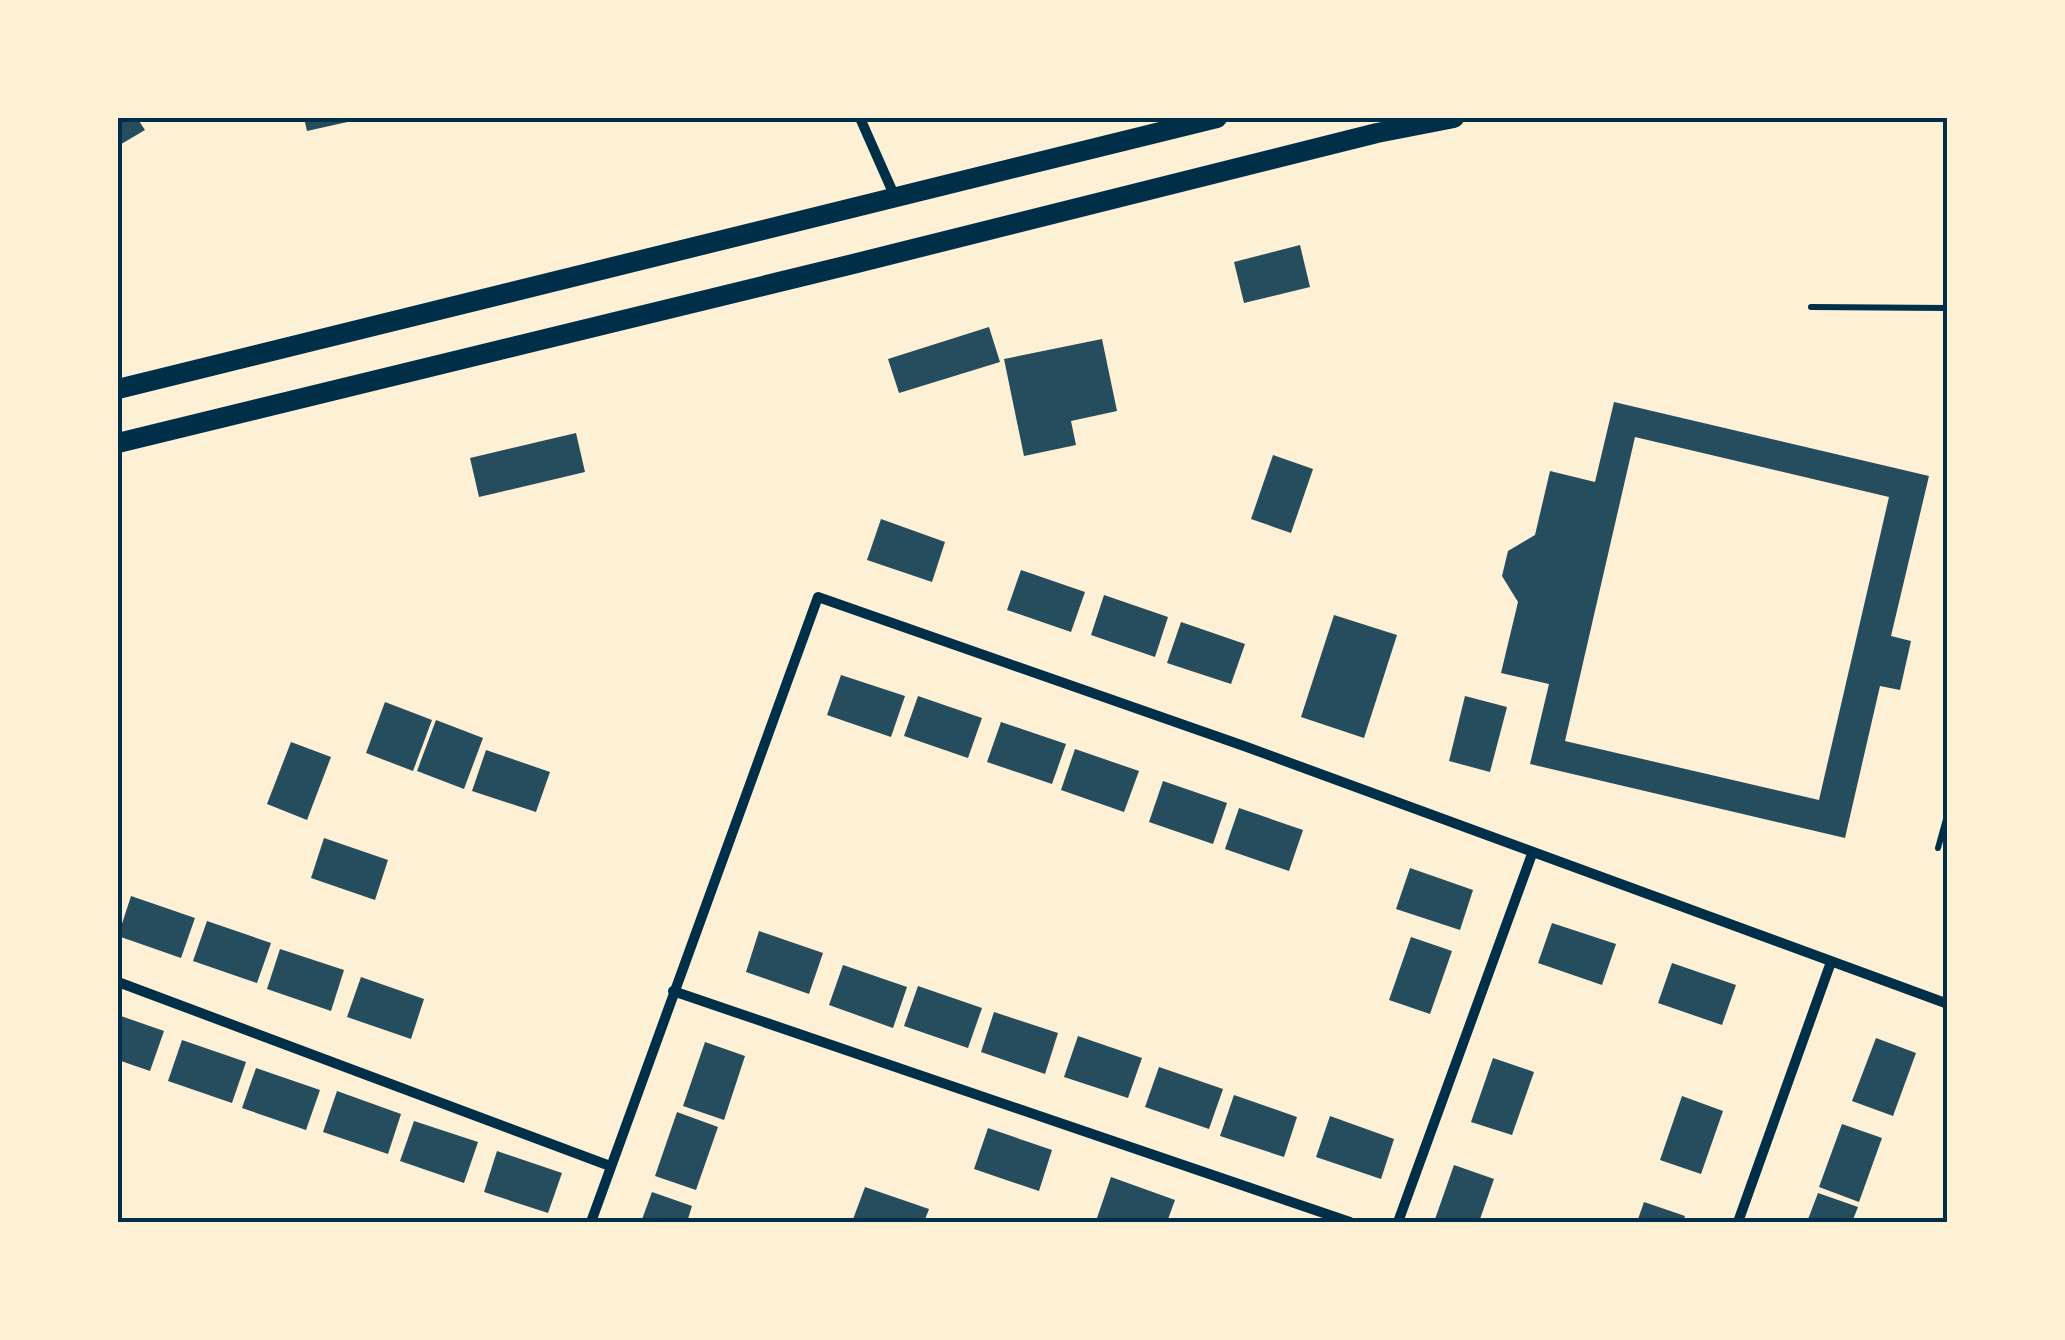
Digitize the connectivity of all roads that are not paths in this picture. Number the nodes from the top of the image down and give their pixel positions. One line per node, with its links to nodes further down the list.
1 (860, 118): 4 (street)
2 (1216, 118): 4 (main road)
3 (1454, 118): 6 (main road)
4 (895, 197): 5 (main road)
5 (118, 389)
6 (118, 443)
7 (1532, 854): 8 (street); 10 (street); 15 (street)
8 (1831, 962): 11 (street); 16 (street)
9 (118, 982): 12 (street)
10 (673, 991): 12 (street); 14 (street)
11 (1948, 1004)
12 (610, 1166): 13 (street)
13 (592, 1222)
14 (1350, 1222)
15 (1398, 1222)
16 (1738, 1222)

